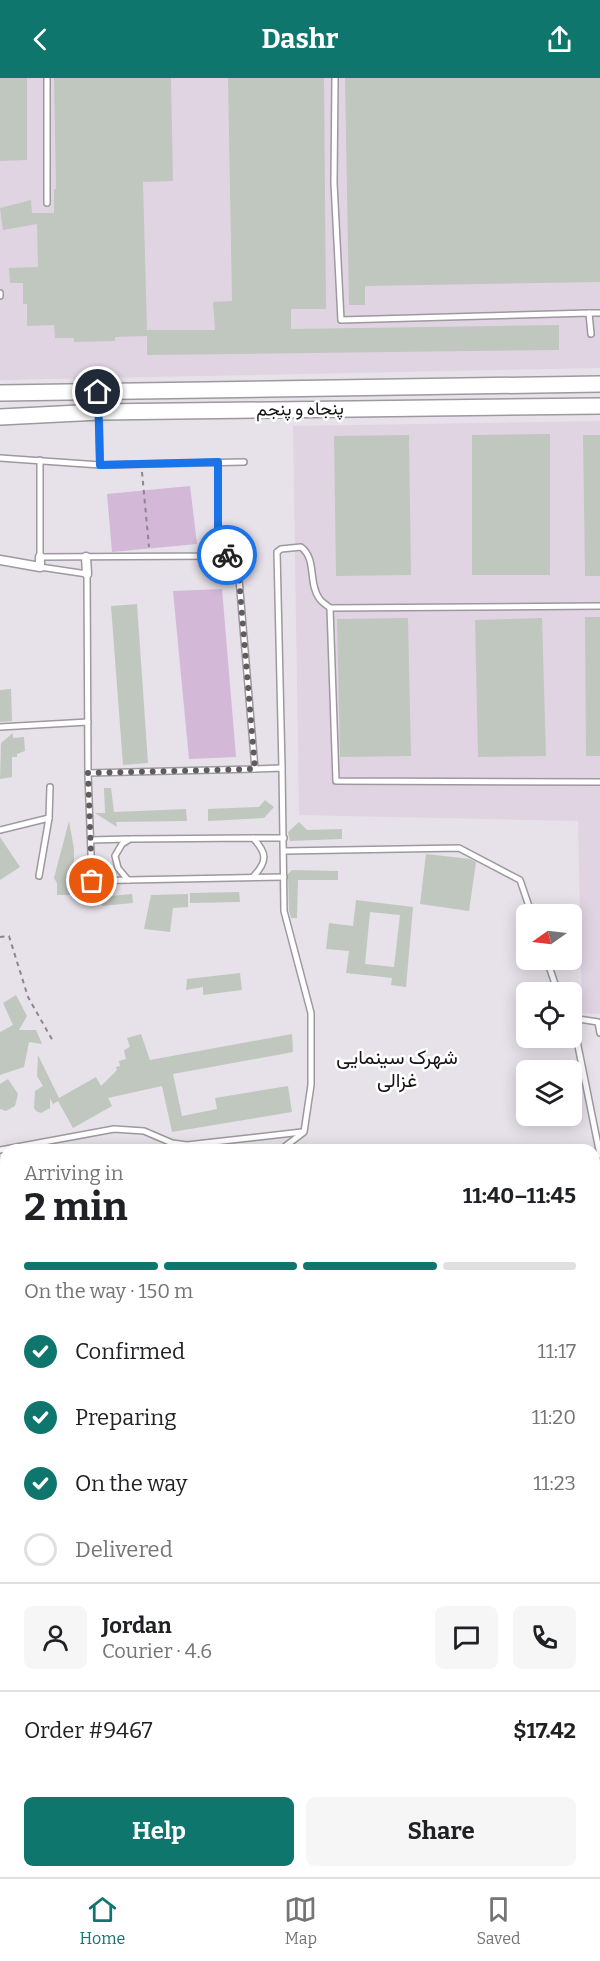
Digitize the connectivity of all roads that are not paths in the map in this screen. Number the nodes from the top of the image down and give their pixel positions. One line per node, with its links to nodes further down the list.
1 (47, 78): 3 (lane)
2 (335, 78): 4 (lane)
3 (47, 203)
4 (589, 313): 5 (lane); 6 (lane)
5 (600, 313)
6 (591, 334)
7 (600, 384): 8 (main road, پنجاه و پنجم)
8 (98, 392): 9 (main road, پنجاه و پنجم); 11 (main road)
9 (0, 393)
10 (600, 406): 11 (main road, پنجاه و پنجم)
11 (99, 412): 12 (main road, پنجاه و پنجم); 17 (lane)
12 (0, 417)
13 (0, 458): 14 (lane)
14 (40, 460): 17 (lane); 21 (lane)
15 (218, 462): 16 (lane); 17 (lane); 18 (lane)
16 (244, 462)
17 (100, 465)
18 (218, 555): 19 (lane); 28 (lane)
19 (86, 557): 21 (lane); 22 (street)
20 (0, 560): 21 (street)
21 (40, 562): 22 (lane)
22 (87, 574): 25 (lane)
23 (600, 606): 24 (lane)
24 (330, 608): 27 (lane); 30 (lane)
25 (88, 722): 26 (lane); 29 (lane)
26 (0, 727)
27 (282, 768): 28 (lane); 35 (lane)
28 (255, 769): 29 (lane)
29 (88, 773): 37 (lane)
30 (600, 782)
31 (50, 787): 32 (lane)
32 (49, 818): 33 (lane); 39 (lane)
33 (0, 830)
34 (253, 838): 35 (lane); 36 (lane); 41 (lane)
35 (284, 838): 38 (lane)
36 (130, 839): 37 (lane); 42 (lane)
37 (91, 840): 42 (lane)
38 (284, 851): 40 (lane); 43 (lane)
39 (39, 876)
40 (284, 877): 41 (lane); 47 (lane)
41 (253, 878): 42 (lane)
42 (128, 880)
43 (528, 904)
44 (582, 1020): 45 (lane)
45 (600, 1033)
46 (578, 1048): 52 (lane)
47 (304, 1131): 50 (lane); 51 (lane)
48 (33, 1144): 49 (lane)
49 (180, 1144)
50 (195, 1144)
51 (288, 1144)
52 (598, 1144)

